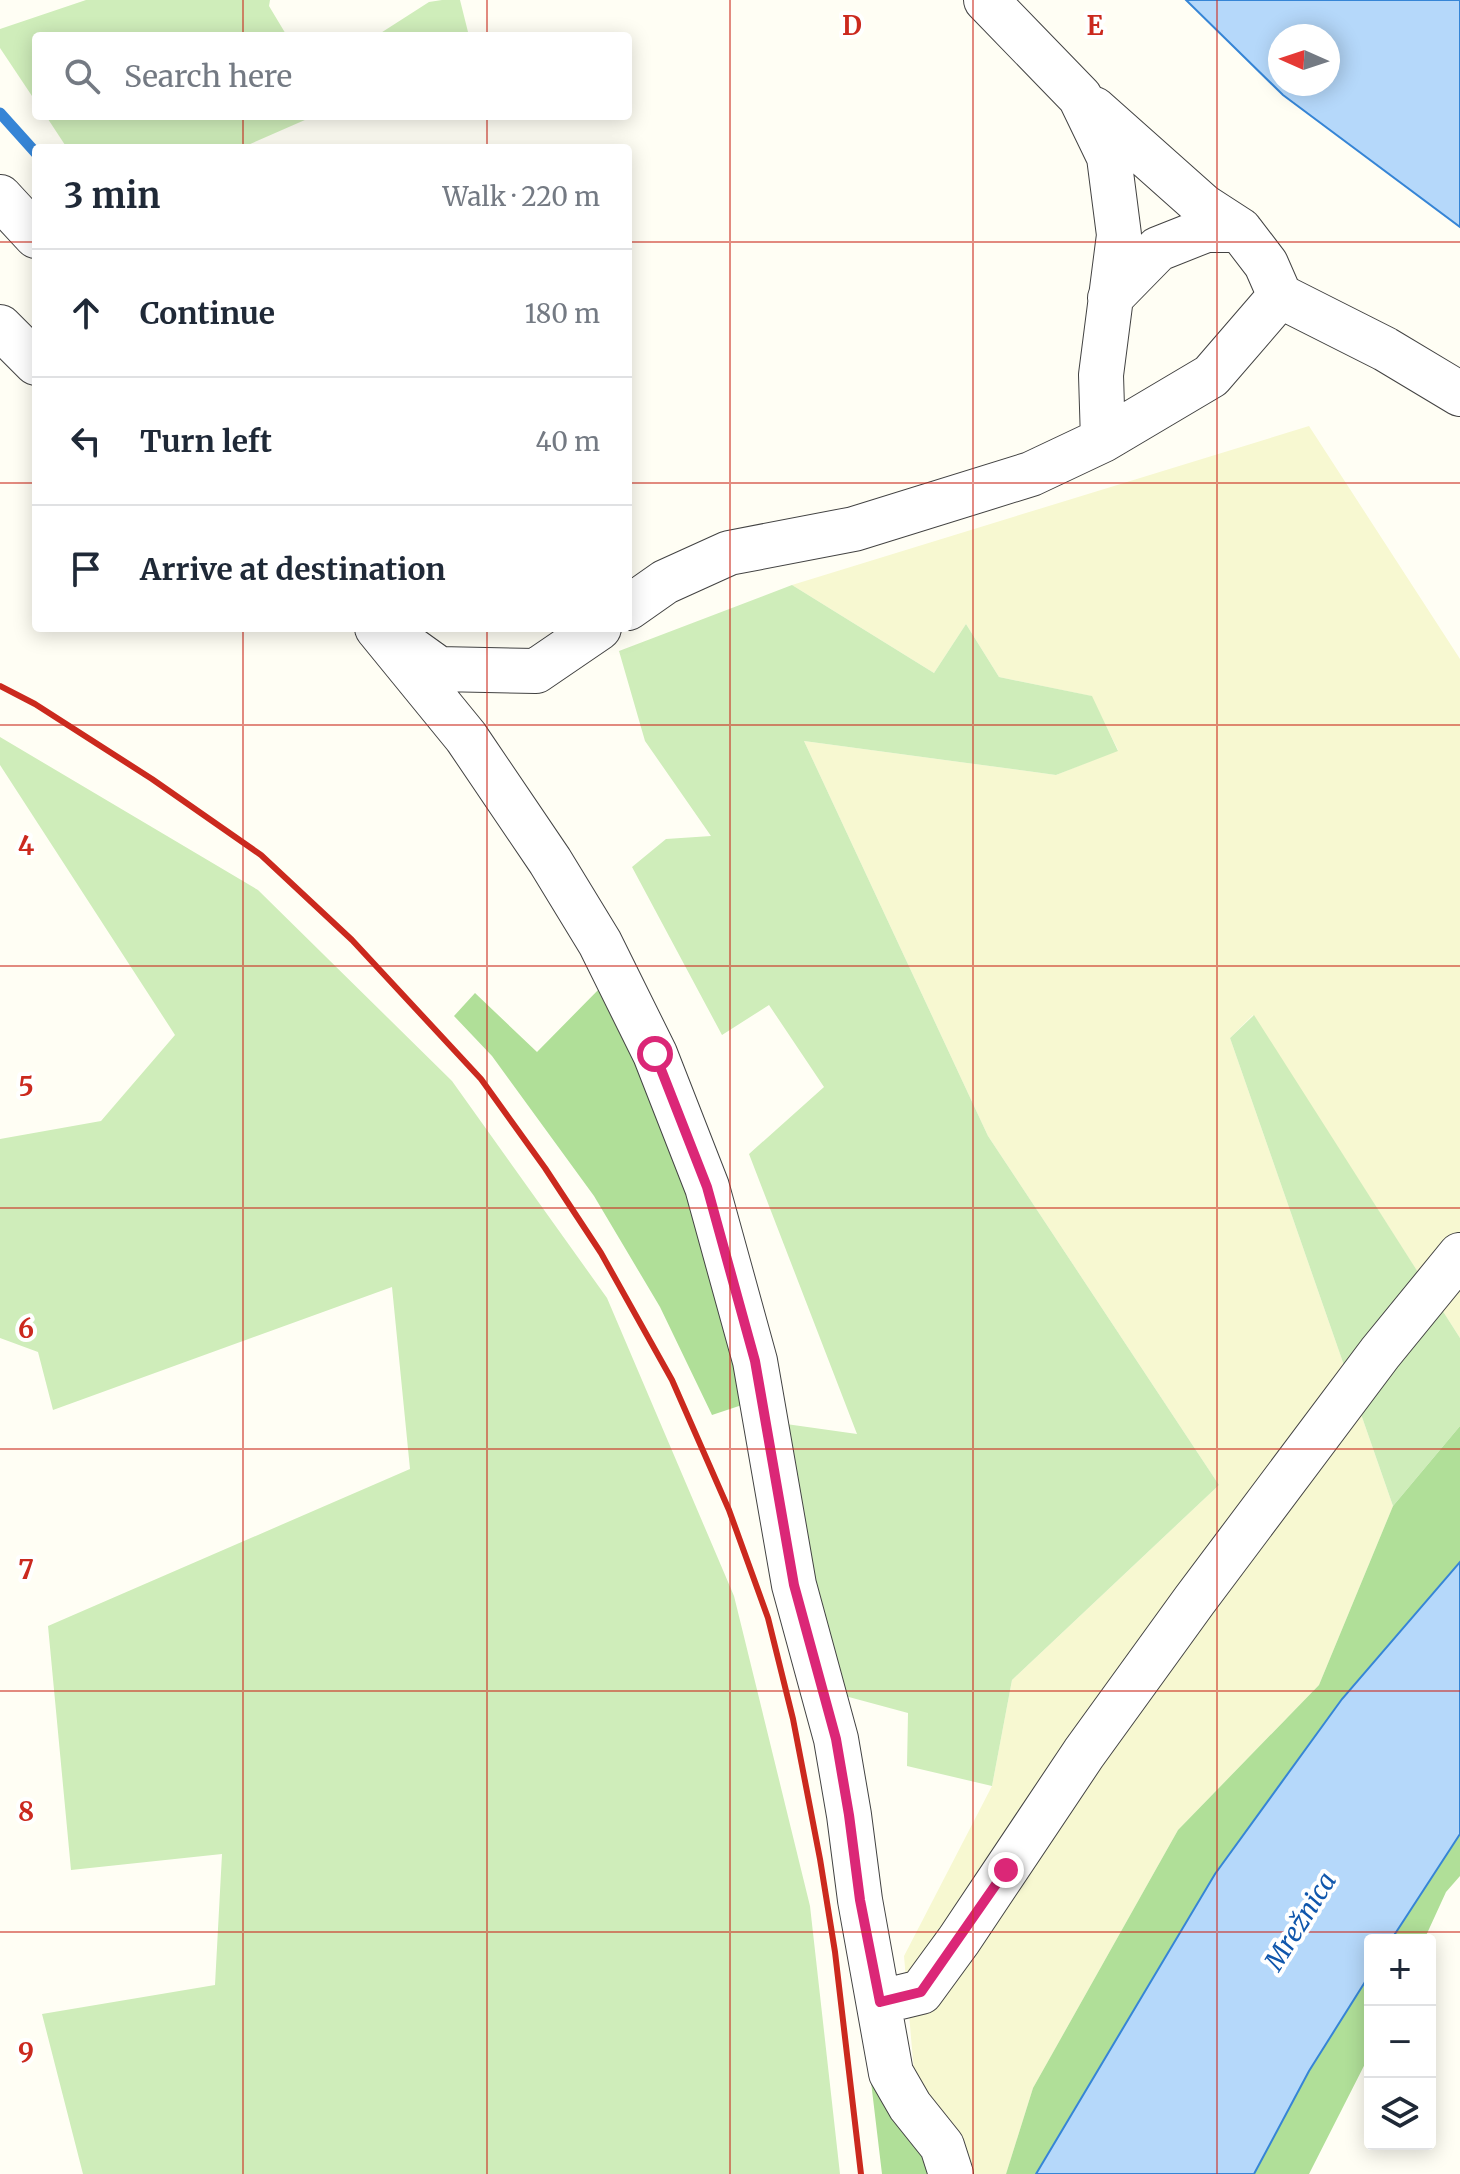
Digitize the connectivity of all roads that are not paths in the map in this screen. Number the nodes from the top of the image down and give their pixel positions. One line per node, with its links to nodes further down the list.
1 (986, 0): 2 (street)
2 (1080, 97): 4 (street); 7 (street)
3 (0, 197): 5 (street)
4 (1240, 230): 6 (street); 7 (street)
5 (32, 232)
6 (1280, 296): 10 (street); 11 (street)
7 (1110, 298): 11 (street)
8 (0, 327): 9 (street)
9 (32, 359)
10 (1460, 394)
11 (1103, 440): 12 (street)
12 (632, 605)
13 (383, 632): 17 (street)
14 (386, 632): 15 (street)
15 (593, 632)
16 (1460, 1255): 17 (street)
17 (880, 2002): 18 (street)
18 (951, 2174)

